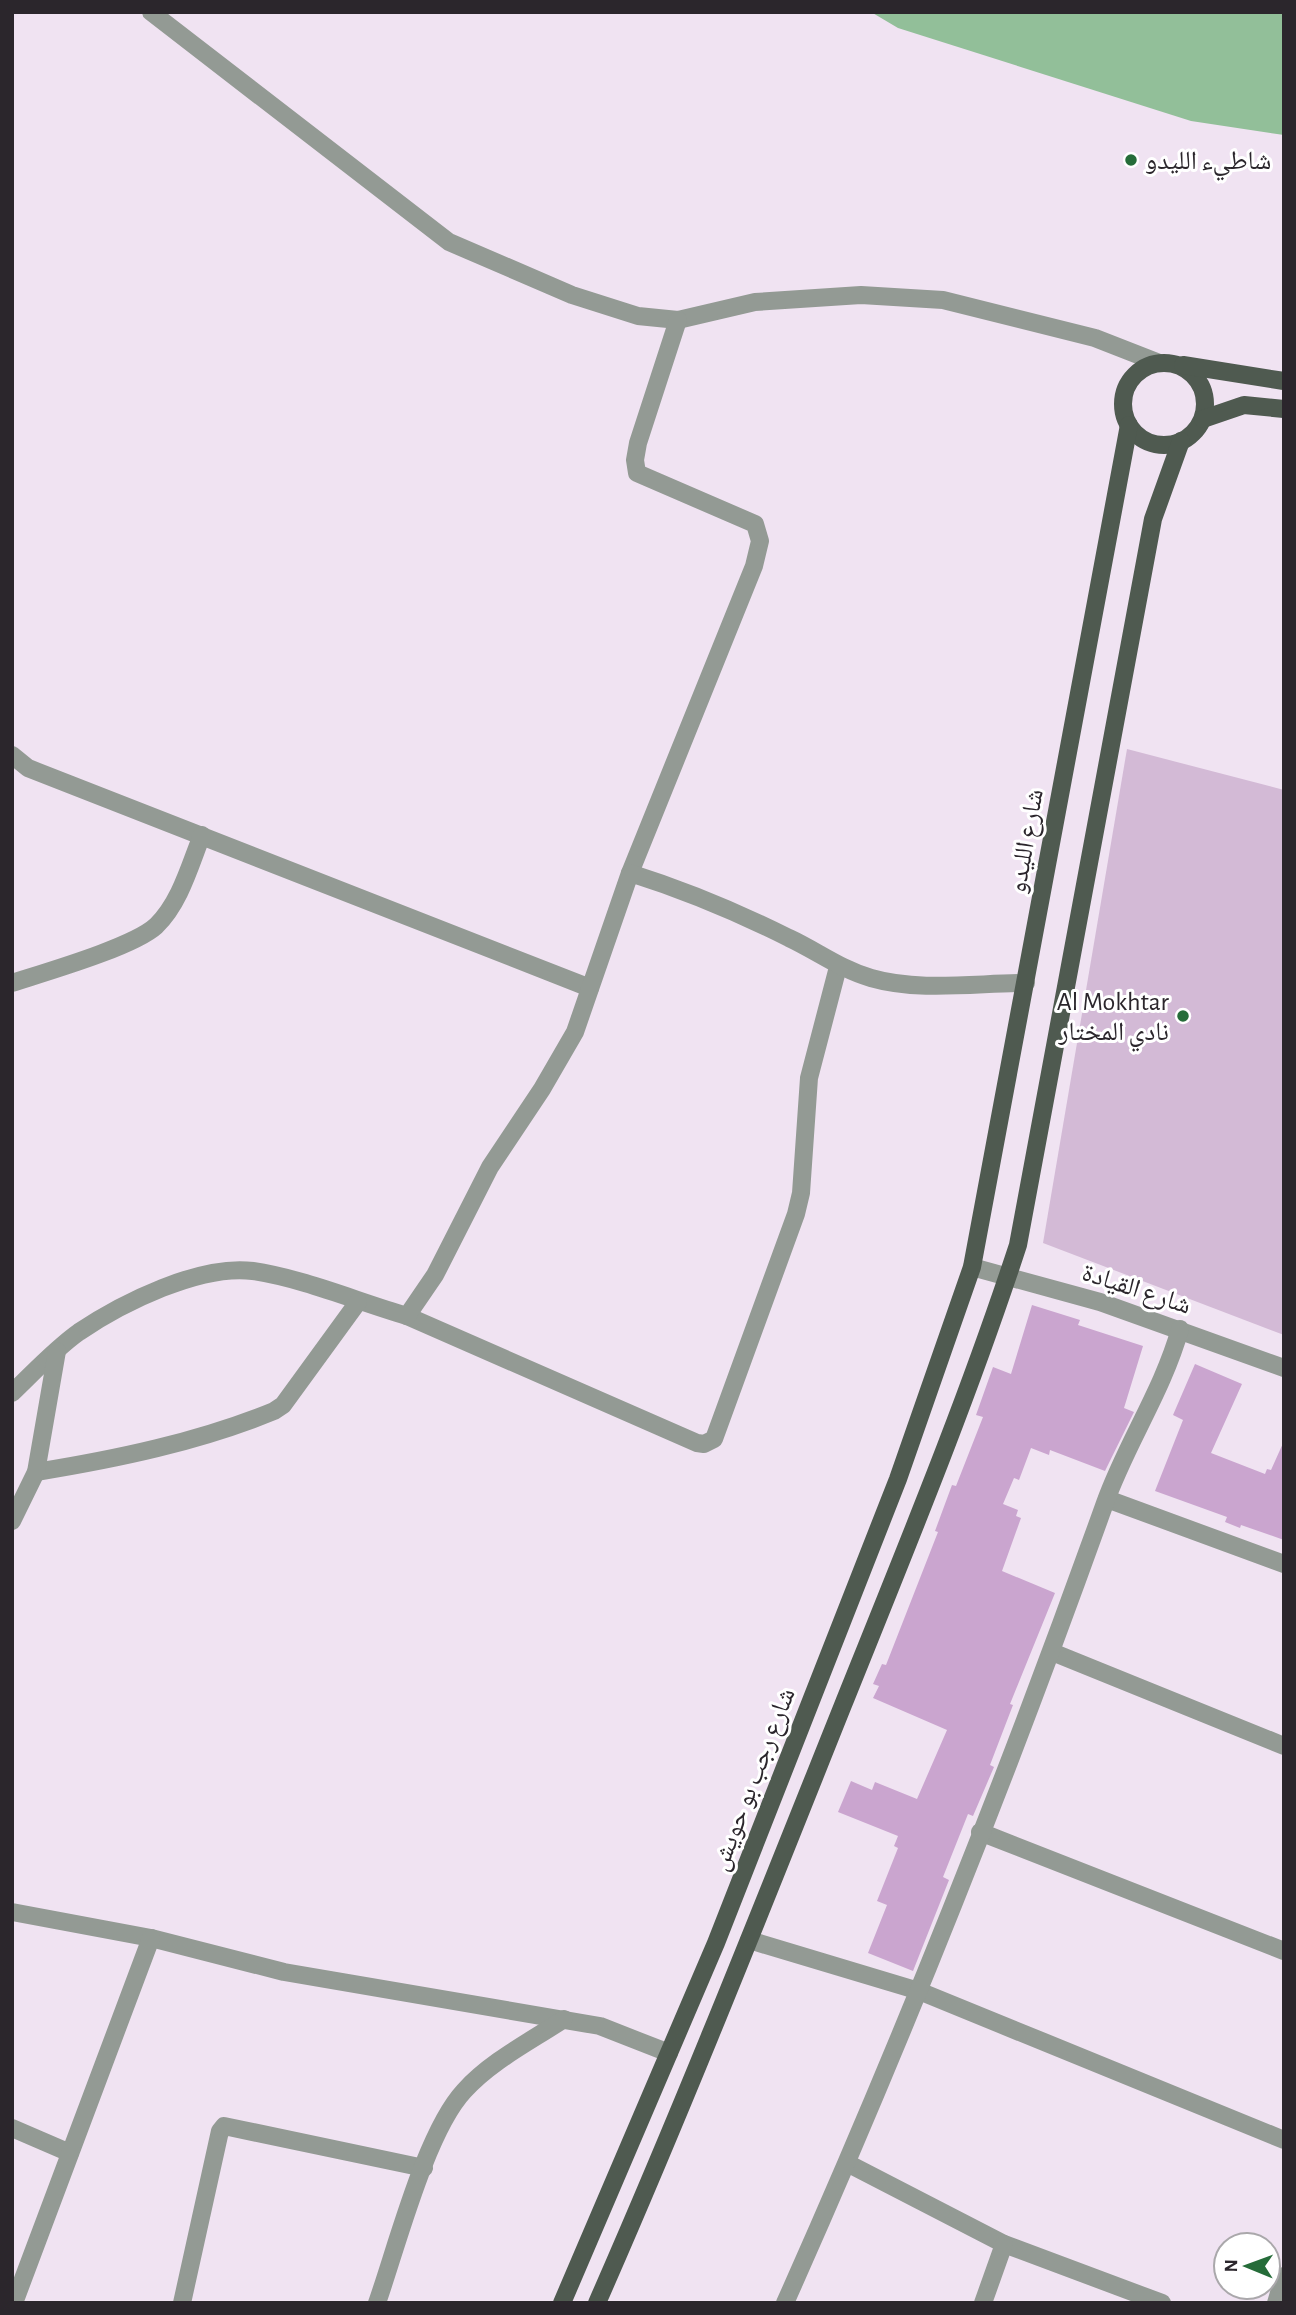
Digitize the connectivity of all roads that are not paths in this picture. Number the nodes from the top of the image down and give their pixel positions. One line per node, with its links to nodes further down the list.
1 (151, 12): 2 (street)
2 (678, 320): 3 (street); 11 (street)
3 (1166, 364): 4 (main road); 6 (main road); 7 (main road)
4 (1284, 381)
5 (1284, 409): 6 (main road)
6 (1203, 419): 8 (main road)
7 (1129, 425): 8 (main road); 13 (main road, شارع الليدو)
8 (1181, 442): 17 (main road)
9 (12, 755): 10 (street)
10 (202, 835): 14 (street); 15 (street)
11 (630, 873): 12 (street); 15 (street)
12 (838, 967): 13 (street); 19 (street)
13 (1026, 982): 16 (main road, شارع الليدو)
14 (12, 983)
15 (590, 988): 19 (street)
16 (972, 1267): 17 (street, شارع القيادة); 37 (main road, شارع رجب بو حويش)
17 (1008, 1275): 20 (street, شارع القيادة); 33 (main road)
18 (358, 1302): 19 (street); 21 (street); 24 (street)
19 (407, 1316)
20 (1180, 1329): 22 (street, شارع القيادة); 25 (street)
21 (57, 1351): 23 (street); 24 (street)
22 (1284, 1368)
23 (12, 1394)
24 (36, 1472): 26 (street)
25 (1107, 1499): 27 (street); 28 (street)
26 (12, 1521)
27 (1284, 1564)
28 (1052, 1652): 29 (street); 30 (street)
29 (1284, 1746)
30 (980, 1832): 34 (street); 35 (street)
31 (12, 1912): 32 (street)
32 (151, 1938): 36 (street); 40 (street)
33 (749, 1940): 35 (street); 49 (main road)
34 (1284, 1951)
35 (919, 1991): 39 (street); 41 (street)
36 (564, 2019): 37 (street); 42 (street)
37 (669, 2053): 48 (main road, شارع رجب بو حويش)
38 (12, 2128): 40 (street)
39 (1284, 2140)
40 (70, 2153): 45 (street)
41 (847, 2163): 43 (street); 50 (street)
42 (424, 2168): 46 (street); 47 (street)
43 (1004, 2244): 51 (street); 52 (street)
44 (1284, 2276): 53 (street)
45 (14, 2303)
46 (182, 2303)
47 (377, 2303)
48 (562, 2303)
49 (597, 2303)
50 (785, 2303)
51 (983, 2303)
52 (1162, 2303)
53 (1276, 2303)

